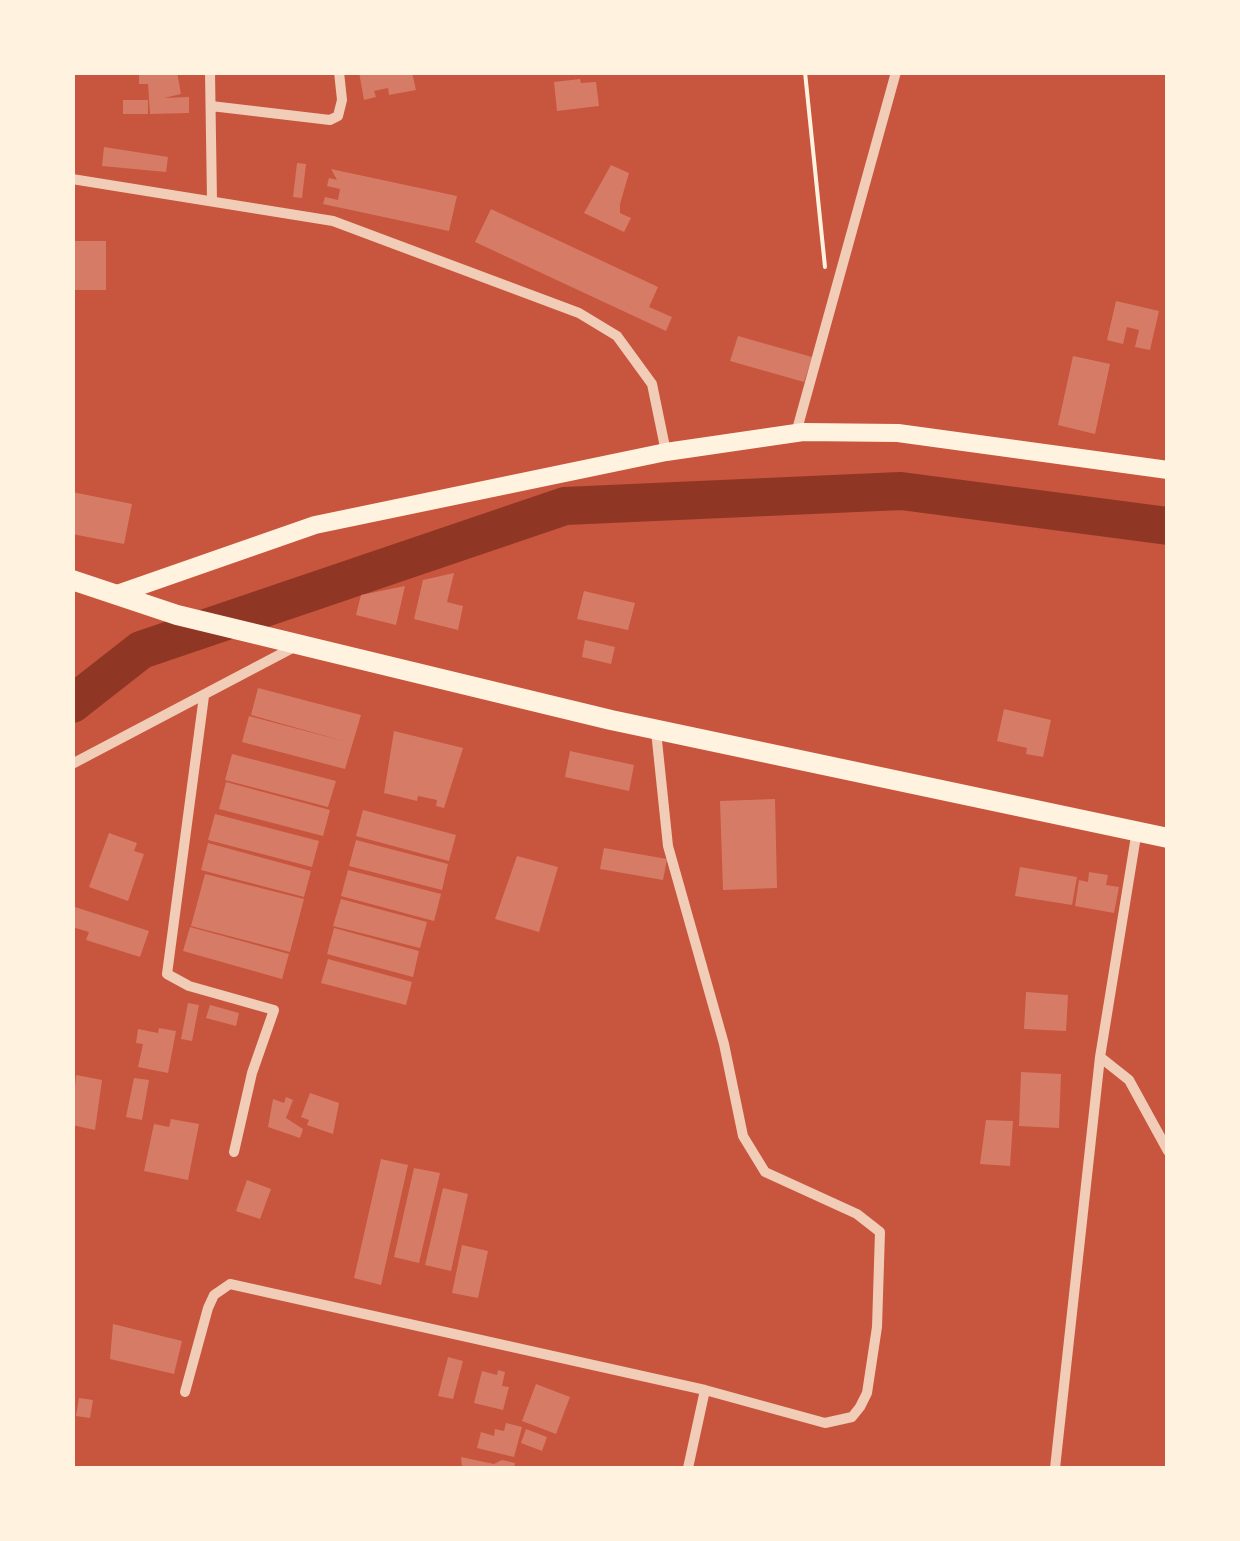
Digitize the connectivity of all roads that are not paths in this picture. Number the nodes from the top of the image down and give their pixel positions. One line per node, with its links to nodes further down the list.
1 (210, 72): 4 (street)
2 (338, 72): 4 (street)
3 (896, 72): 7 (street)
4 (211, 106): 6 (street)
5 (72, 179): 6 (street)
6 (212, 202): 8 (street)
7 (796, 433): 8 (main road); 9 (main road)
8 (666, 452): 11 (main road)
9 (1168, 470)
10 (72, 580): 11 (main road)
11 (120, 592): 12 (main road)
12 (299, 644): 13 (street); 14 (main road)
13 (204, 696): 15 (street); 19 (street)
14 (656, 730): 16 (main road); 21 (street)
15 (72, 764)
16 (1138, 828): 17 (main road); 18 (street)
17 (1168, 838)
18 (1100, 1058): 20 (street); 24 (street)
19 (234, 1152)
20 (1168, 1152)
21 (705, 1390): 22 (street); 23 (street)
22 (185, 1392)
23 (688, 1468)
24 (1055, 1468)

